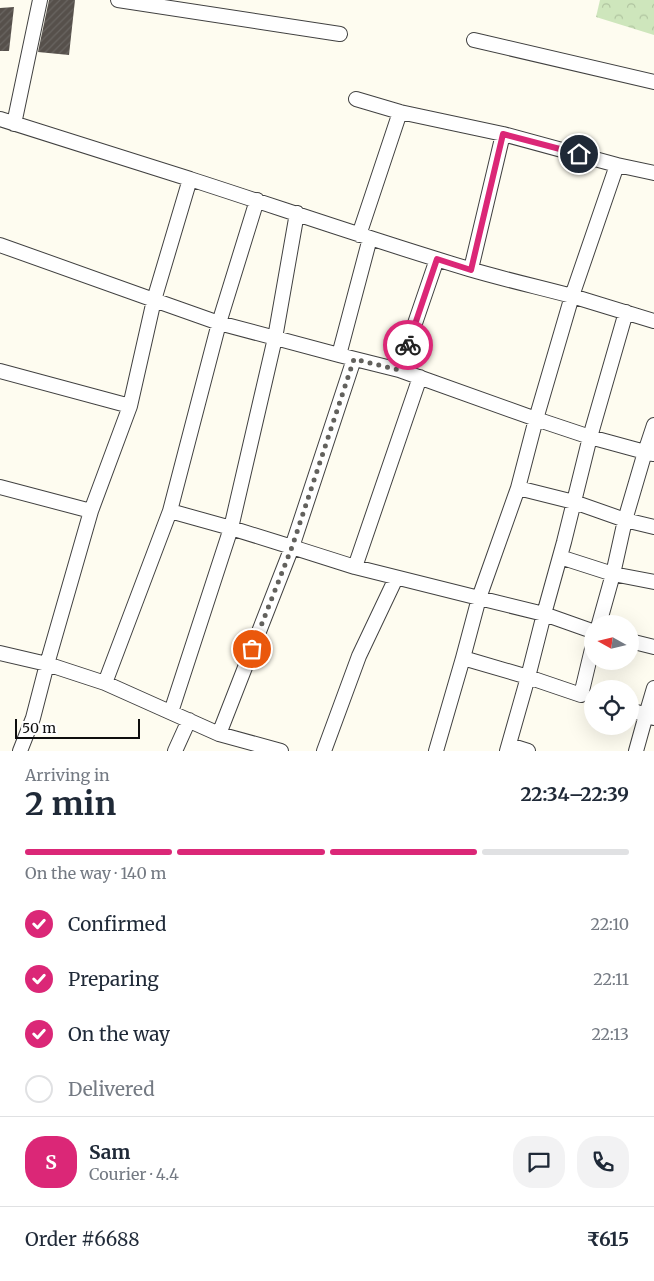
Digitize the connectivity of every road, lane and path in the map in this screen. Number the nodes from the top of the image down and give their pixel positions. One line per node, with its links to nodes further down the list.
1 (40, 0): 9 (street)
2 (118, 0): 3 (street)
3 (340, 34)
4 (474, 40): 5 (street)
5 (654, 82)
6 (356, 99): 7 (street)
7 (400, 112): 10 (street); 16 (street)
8 (0, 119): 9 (street)
9 (14, 124): 13 (street)
10 (503, 134): 11 (street); 19 (street)
11 (617, 165): 12 (street); 20 (street)
12 (654, 174)
13 (190, 179): 14 (street); 21 (street)
14 (257, 200): 15 (street); 24 (street)
15 (297, 213): 16 (street); 25 (street)
16 (364, 236): 18 (street); 26 (street)
17 (0, 245): 21 (street)
18 (437, 259): 19 (street); 28 (street)
19 (471, 270): 20 (street)
20 (572, 296): 22 (street); 32 (street)
21 (154, 300): 24 (street); 31 (street)
22 (626, 312): 23 (street); 34 (street)
23 (654, 321)
24 (219, 323): 25 (street); 40 (street)
25 (275, 338): 26 (street); 43 (street)
26 (339, 355): 27 (street)
27 (354, 359): 28 (street); 44 (street)
28 (399, 370): 30 (street)
29 (0, 371): 31 (street)
30 (420, 377): 32 (street); 46 (street)
31 (130, 406): 39 (street)
32 (536, 419): 34 (street); 37 (street)
33 (654, 426): 35 (street)
34 (590, 437): 35 (street); 38 (street)
35 (650, 453): 41 (street)
36 (0, 488): 39 (street)
37 (518, 488): 38 (street); 50 (street)
38 (574, 502): 41 (street); 45 (street)
39 (91, 511): 58 (street)
40 (170, 511): 43 (street); 60 (street)
41 (625, 520): 42 (street); 47 (street)
42 (654, 527)
43 (231, 528): 44 (street); 63 (street)
44 (292, 547): 46 (street); 66 (street)
45 (560, 557): 47 (street); 51 (street)
46 (355, 567): 48 (street)
47 (613, 574): 49 (street); 52 (street)
48 (396, 578): 50 (street); 71 (street)
49 (654, 582)
50 (479, 598): 51 (street); 57 (street)
51 (544, 614): 53 (street); 59 (street)
52 (602, 615)
53 (584, 628)
54 (639, 643): 55 (street)
55 (654, 647)
56 (0, 653): 58 (street)
57 (463, 658): 59 (street); 72 (street)
58 (47, 664): 60 (street); 68 (street)
59 (528, 677): 62 (street); 67 (street)
60 (104, 682): 63 (street)
61 (654, 688): 64 (street)
62 (584, 696)
63 (171, 712): 65 (street)
64 (650, 716): 74 (street)
65 (189, 720): 66 (street); 69 (street)
66 (219, 734): 70 (street)
67 (508, 748): 73 (street)
68 (20, 751)
69 (175, 751)
70 (281, 751)
71 (324, 751)
72 (436, 751)
73 (528, 751)
74 (636, 751)

